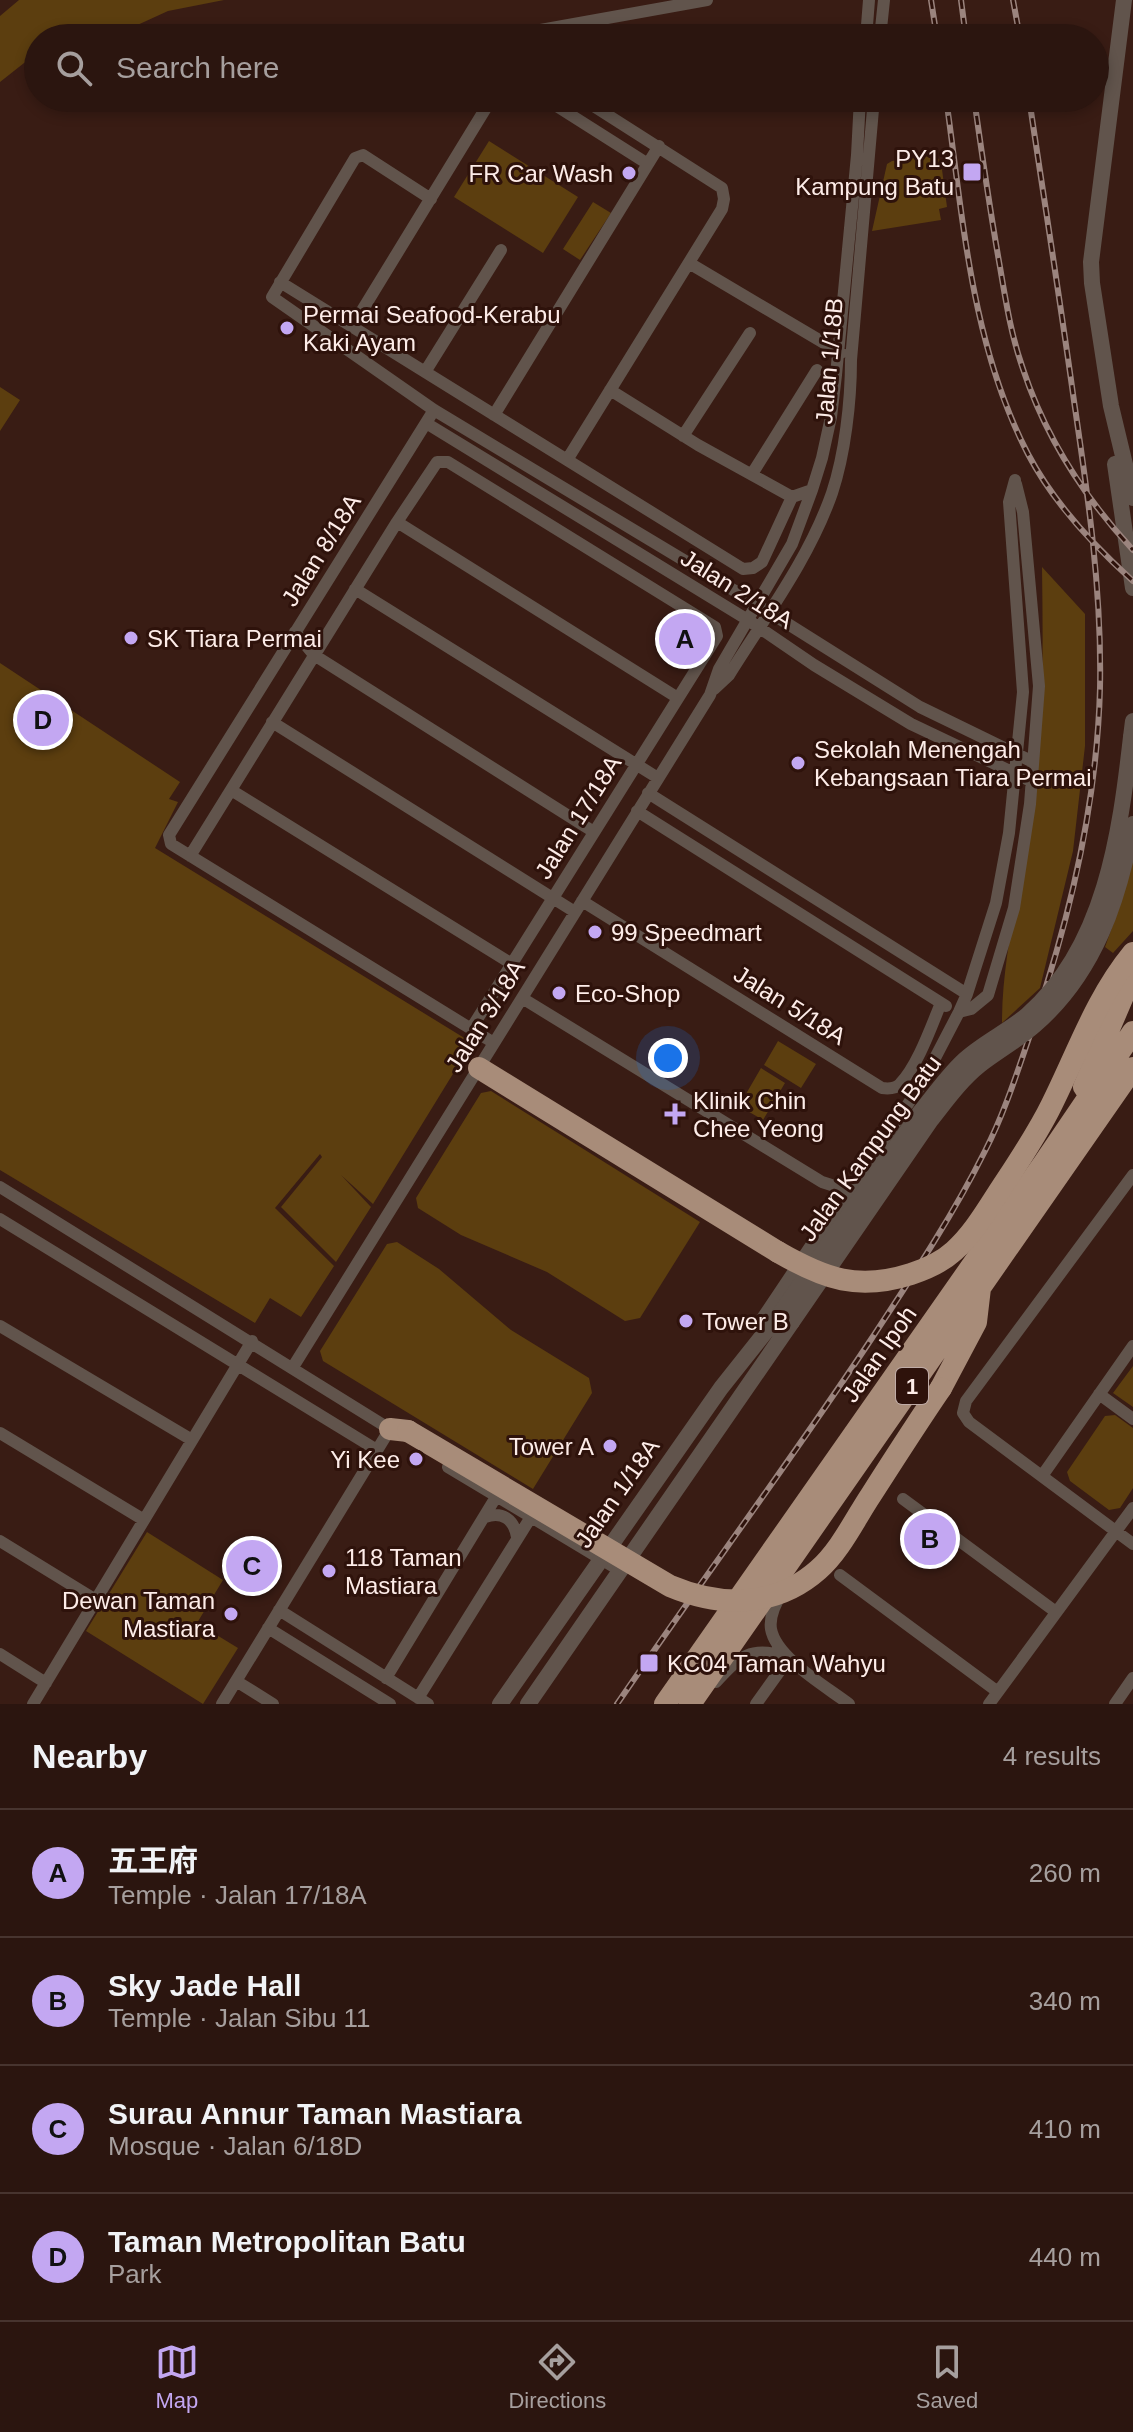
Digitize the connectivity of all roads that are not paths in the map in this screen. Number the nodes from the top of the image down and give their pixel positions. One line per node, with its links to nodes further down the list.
1 (707, 0): 7 (street)
2 (869, 0): 8 (street)
3 (884, 0): 9 (street)
4 (1124, 0): 6 (street)
5 (1133, 1): 6 (street)
6 (1121, 20): 28 (street)
7 (574, 24)
8 (867, 24)
9 (881, 24)
10 (484, 112): 17 (street)
11 (566, 112): 16 (street)
12 (604, 112): 15 (street)
13 (859, 112): 23 (street, Jalan 1/18B)
14 (873, 112): 24 (street, Jalan 1/18B)
15 (659, 146): 16 (street); 19 (street)
16 (648, 164): 30 (street)
17 (431, 199): 20 (street); 21 (street)
18 (501, 250): 26 (street)
19 (689, 263): 23 (street); 27 (street)
20 (280, 282): 21 (street, Jalan 2/18A); 29 (street, Jalan 2/18A)
21 (352, 327): 26 (street, Jalan 2/18A)
22 (750, 333): 32 (street)
23 (838, 350): 24 (street); 35 (street, Jalan 1/18B)
24 (851, 360): 44 (street, Jalan 1/18B)
25 (817, 370): 34 (street)
26 (425, 372): 30 (street, Jalan 2/18A)
27 (610, 390): 32 (street); 33 (street)
28 (1111, 406): 37 (street); 42 (street)
29 (434, 410): 31 (street, Jalan 8/18A); 44 (street, Jalan 2/18A)
30 (494, 415): 33 (street, Jalan 2/18A)
31 (426, 423): 45 (street, Jalan 2/18A); 46 (street, Jalan 8/18A)
32 (683, 436): 34 (street)
33 (567, 460): 36 (street, Jalan 2/18A)
34 (752, 474): 36 (street)
35 (812, 490): 36 (street); 38 (street, Jalan 1/18B)
36 (792, 497): 38 (street)
37 (1133, 498)
38 (803, 515): 44 (street, Jalan 1/18B)
39 (397, 522): 43 (street); 48 (street); 48 (street, Jalan 17/18A)
40 (1026, 539): 41 (street); 41 (street); 52 (street)
41 (1011, 540): 51 (street)
42 (1133, 588)
43 (355, 589): 47 (street); 53 (street)
44 (763, 608): 45 (street, Jalan 3/18A); 51 (street, Jalan 2/18A)
45 (754, 624): 54 (street, Jalan 2/18A); 55 (street, Jalan 3/18A)
46 (295, 632): 47 (street); 62 (street, Jalan 8/18A)
47 (314, 655): 49 (street); 61 (street)
48 (678, 698): 53 (street, Jalan 17/18A)
49 (272, 722): 57 (street); 64 (street)
50 (1132, 729): 85 (street, Jalan Kampung Batu, bridge)
51 (1018, 754): 52 (street, Jalan 2/18A); 54 (street)
52 (1033, 762): 56 (street)
53 (636, 765): 55 (street); 61 (street, Jalan 17/18A)
54 (1016, 774): 56 (street, Jalan 2/18A); 70 (street)
55 (658, 778): 58 (street, Jalan 3/18A)
56 (1031, 781): 73 (street)
57 (231, 790): 62 (street); 68 (street)
58 (648, 793): 59 (street, Jalan 3/18A); 63 (street)
59 (637, 811): 65 (street, Jalan 3/18A); 66 (street)
60 (1133, 824): 85 (street, Jalan Kampung Batu, bridge)
61 (594, 832): 64 (street, Jalan 17/18A)
62 (190, 856): 74 (street)
63 (807, 894): 66 (street); 70 (street)
64 (553, 898): 65 (street); 68 (street, Jalan 17/18A)
65 (578, 907): 71 (street, Jalan 3/18A); 72 (street, Jalan 5/18A)
66 (797, 911): 72 (street)
67 (1133, 953): 77 (highway, bridge)
68 (512, 964): 74 (street, Jalan 17/18A)
69 (1133, 973): 79 (highway)
70 (967, 994): 73 (street)
71 (522, 998): 76 (street, Jalan 3/18A); 82 (street)
72 (941, 1003): 73 (street)
73 (959, 1012): 82 (street)
74 (471, 1029): 76 (street)
75 (1133, 1032): 79 (highway, Jalan Ipoh / 1)
76 (494, 1043): 77 (street, Jalan 3/18A)
77 (479, 1068): 90 (street, Jalan 3/18A)
78 (1133, 1068): 84 (highway, Jalan Ipoh / 1)
79 (1063, 1136): 131 (highway, Jalan Ipoh / 1)
80 (1133, 1175): 98 (street)
81 (0, 1187): 87 (street)
82 (850, 1191): 91 (street)
83 (0, 1219): 89 (street)
84 (980, 1286): 94 (highway, bridge); 99 (highway, Jalan Ipoh / 1)
85 (785, 1318): 91 (street, Jalan 1/18A); 111 (street, Jalan 1/18A)
86 (0, 1326): 96 (street)
87 (252, 1341): 89 (street); 90 (street)
88 (1133, 1346): 92 (street)
89 (238, 1365): 96 (street); 97 (street)
90 (293, 1367): 94 (street)
91 (721, 1388): 110 (street, Jalan 1/18A)
92 (1099, 1394): 93 (street); 98 (street)
93 (1133, 1419)
94 (399, 1430): 97 (street); 100 (street)
95 (0, 1433): 105 (street)
96 (192, 1440): 105 (street)
97 (377, 1450): 114 (street)
98 (1042, 1476): 106 (street)
99 (837, 1495): 118 (street); 132 (highway, Jalan Ipoh / 1)
100 (496, 1497): 103 (street); 104 (street)
101 (903, 1499): 115 (street)
102 (1133, 1508): 106 (street)
103 (485, 1517): 107 (street); 119 (street)
104 (531, 1517): 107 (street); 110 (street)
105 (144, 1520): 113 (street)
106 (1116, 1532): 109 (street); 115 (street)
107 (517, 1537): 124 (street)
108 (0, 1541): 113 (street)
109 (1133, 1544)
110 (600, 1559): 111 (street); 129 (street, Jalan 1/18A)
111 (621, 1571): 130 (street, Jalan 1/18A)
112 (840, 1575): 123 (street)
113 (96, 1600): 122 (street)
114 (279, 1610): 116 (street); 119 (street)
115 (1056, 1612): 123 (street)
116 (268, 1628): 121 (street); 128 (street)
117 (0, 1654): 122 (street)
118 (789, 1658): 133 (street); 134 (street); 135 (street)
119 (386, 1678): 124 (street)
120 (1133, 1678): 137 (street)
121 (236, 1681): 126 (street); 127 (street)
122 (46, 1683): 125 (street)
123 (998, 1692): 136 (street)
124 (423, 1701)
125 (33, 1704)
126 (222, 1704)
127 (273, 1704)
128 (390, 1704)
129 (500, 1704)
130 (528, 1704)
131 (665, 1704)
132 (690, 1704)
133 (699, 1704)
134 (756, 1704)
135 (849, 1704)
136 (989, 1704)
137 (1115, 1704)

